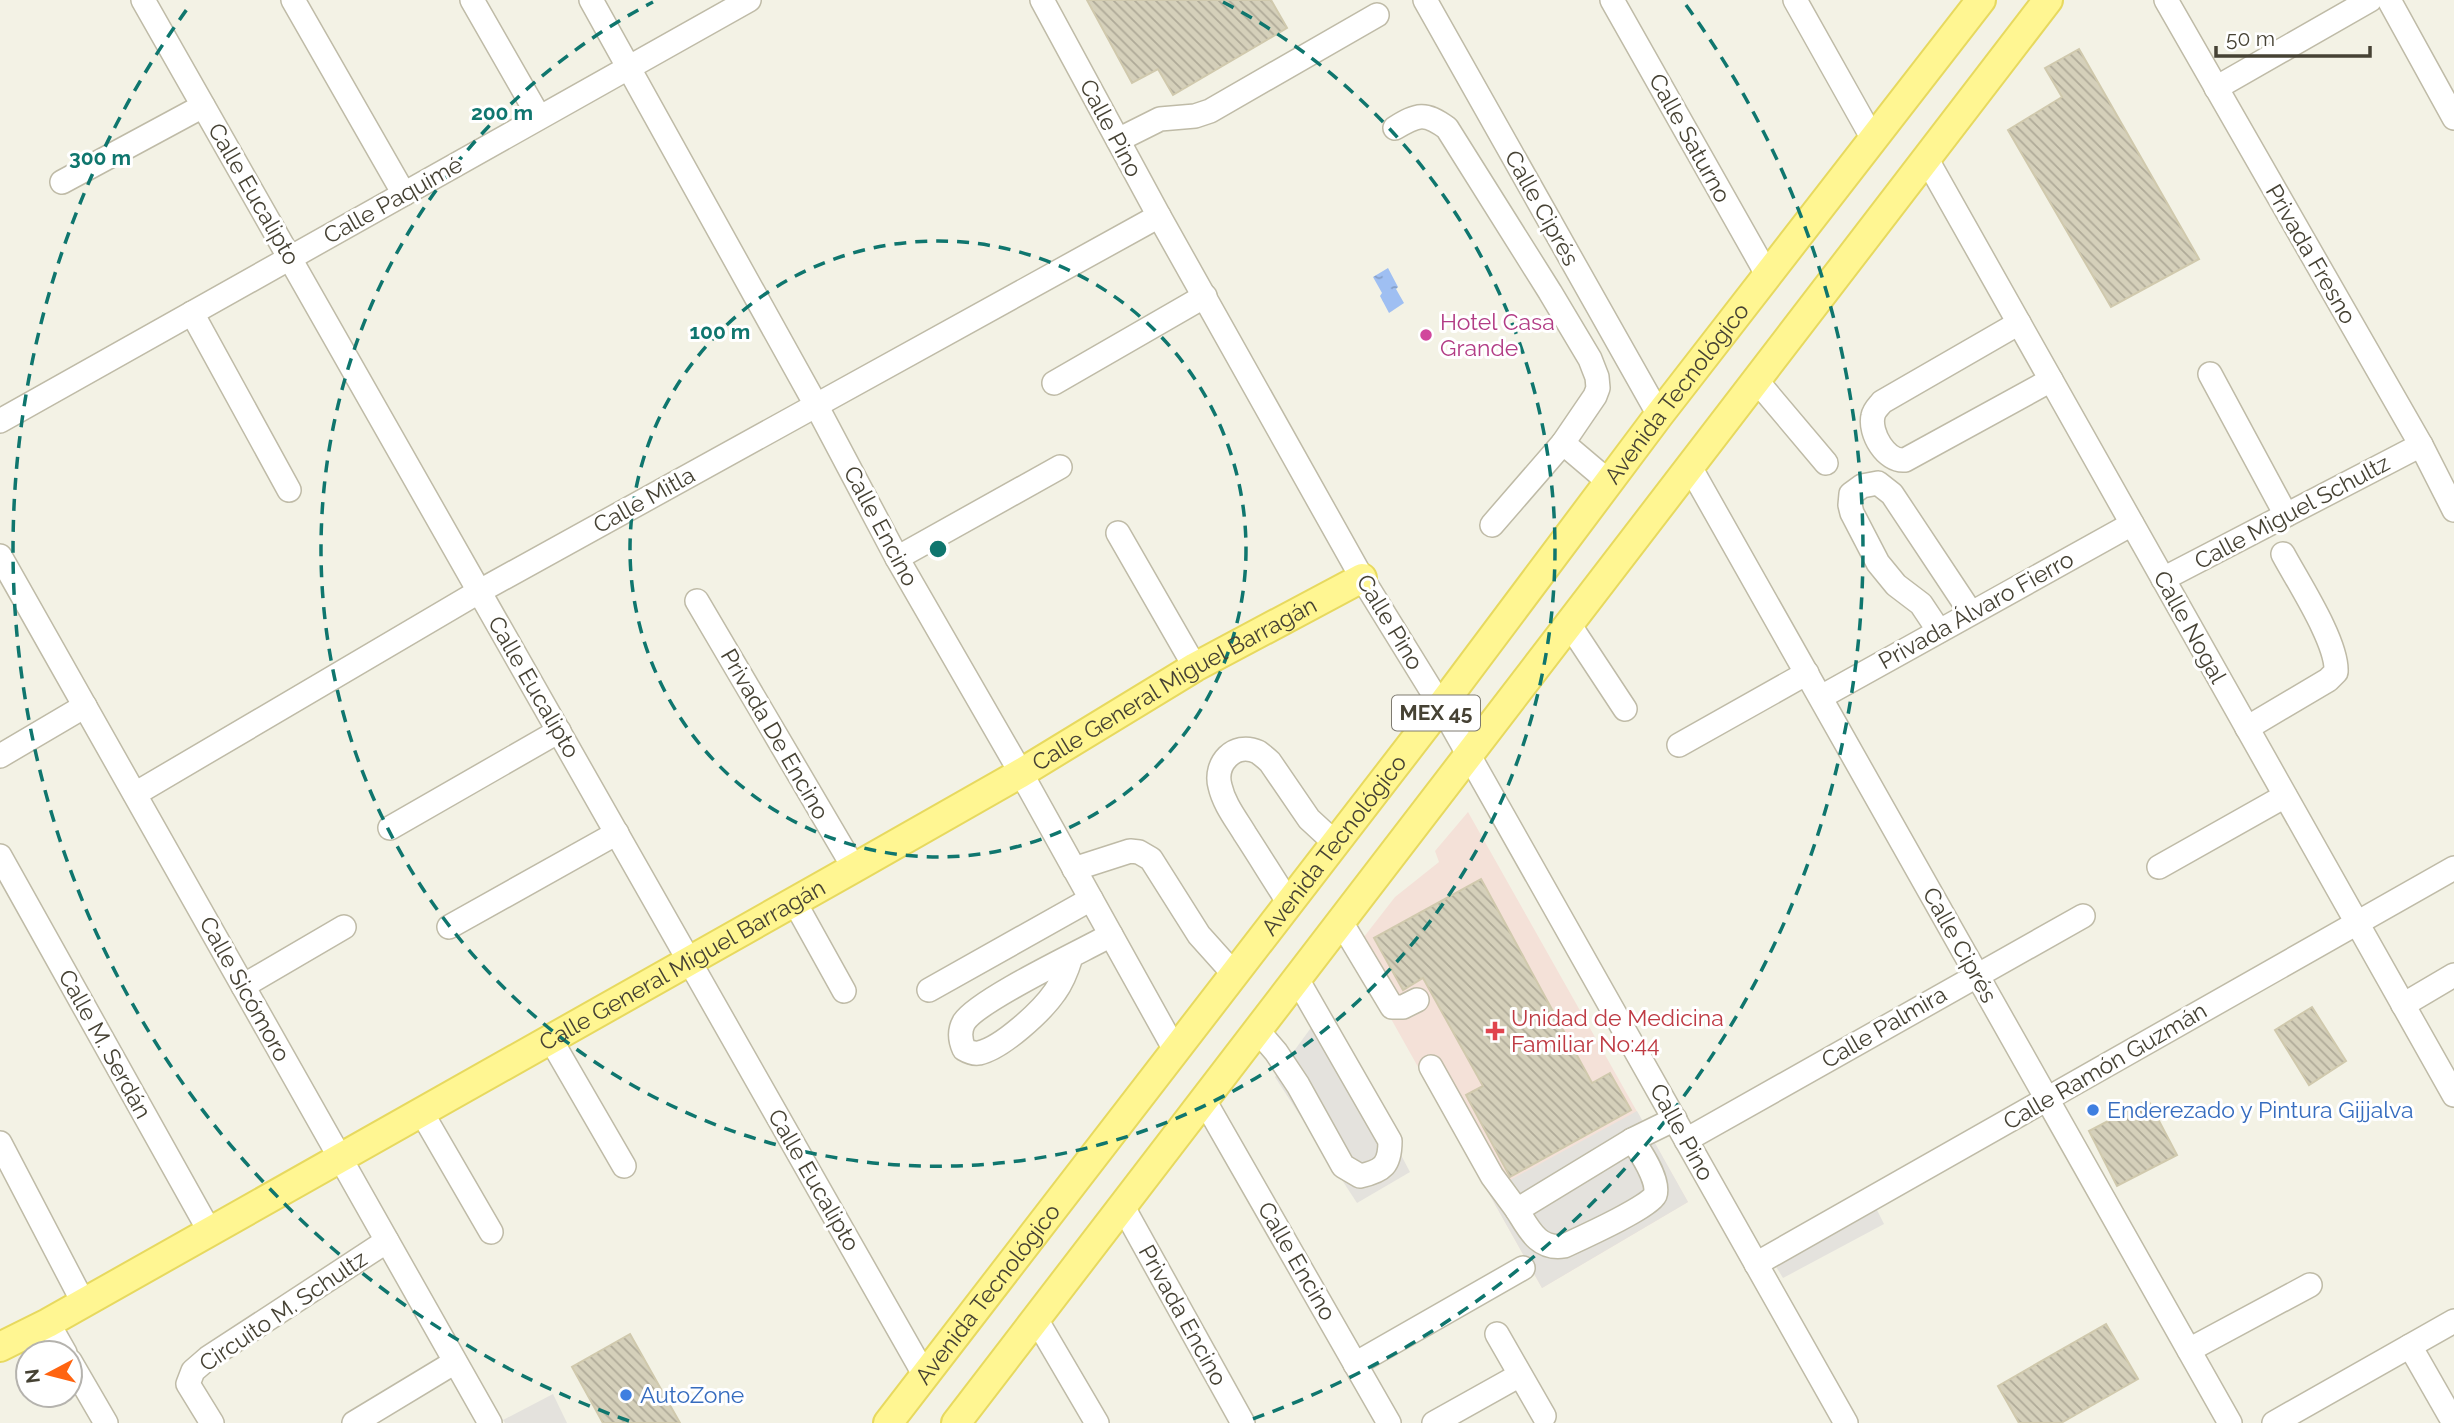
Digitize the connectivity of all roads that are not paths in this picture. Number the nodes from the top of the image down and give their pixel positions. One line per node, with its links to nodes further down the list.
1 (143, 0): 18 (street, Calle Eucalipto)
2 (293, 0): 26 (street)
3 (472, 0): 19 (street)
4 (591, 0): 16 (street, Calle Encino)
5 (749, 0): 16 (street, Calle Paquimé)
6 (1042, 0): 23 (street, Calle Pino)
7 (1425, 0): 38 (street, Calle Ciprés)
8 (1612, 0): 29 (street, Calle Saturno)
9 (1795, 0): 22 (street)
10 (1981, 0): 22 (main road, Avenida Tecnológico / MEX 45)
11 (2048, 0): 24 (main road, MEX 45)
12 (2166, 0): 17 (street, Privada Fresno)
13 (2370, 0): 17 (street)
14 (2389, 0): 20 (street)
15 (1377, 15): 23 (street)
16 (629, 68): 19 (street, Calle Paquimé); 37 (street, Calle Encino)
17 (2216, 88): 41 (street, Privada Fresno)
18 (203, 106): 25 (street); 28 (street, Calle Eucalipto)
19 (540, 117): 26 (street, Calle Paquimé)
20 (2454, 118)
21 (1395, 128): 40 (street)
22 (1873, 139): 29 (main road, Avenida Tecnológico / MEX 45)
23 (1118, 140): 27 (street, Calle Pino)
24 (1926, 158): 32 (street, Calle Nogal); 34 (main road, MEX 45)
25 (62, 182)
26 (404, 194): 28 (street, Calle Paquimé)
27 (1159, 216): 30 (street, Calle Pino); 37 (street, Calle Mitla)
28 (291, 257): 31 (street, Calle Paquimé); 57 (street, Calle Eucalipto)
29 (1768, 276): 38 (main road, Avenida Tecnológico / MEX 45)
30 (1205, 296): 36 (street); 55 (street, Calle Pino)
31 (192, 313): 39 (street, Calle Paquimé); 46 (street)
32 (2019, 323): 35 (street, Calle Nogal); 35 (street)
33 (2210, 374): 48 (street)
34 (1756, 380): 42 (street); 44 (main road, MEX 45)
35 (2051, 380): 49 (street, Calle Nogal)
36 (1054, 383)
37 (816, 405): 53 (street, Calle Encino); 57 (street, Calle Mitla)
38 (1659, 415): 45 (main road, Avenida Tecnológico / MEX 45)
39 (0, 421)
40 (1563, 443): 45 (street); 50 (street)
41 (2421, 445): 47 (street, Privada Fresno); 48 (street, Calle Miguel Schultz)
42 (1826, 463)
43 (1060, 467): 53 (street)
44 (1690, 467): 60 (main road, MEX 45); 63 (street, Calle Ciprés)
45 (1609, 482): 66 (main road, Avenida Tecnológico / MEX 45)
46 (289, 490)
47 (2454, 510)
48 (2286, 515): 56 (street, Calle Miguel Schultz)
49 (2132, 524): 56 (street, Calle Nogal); 59 (street, Privada Álvaro Fierro)
50 (1492, 525)
51 (1118, 533): 62 (street)
52 (2283, 554): 68 (street)
53 (897, 558): 73 (street, Calle Encino)
54 (3, 569): 65 (street, Calle Sicómoro)
55 (1362, 578): 62 (main road, Calle General Miguel Barragán); 66 (street, Calle Pino)
56 (2164, 579): 68 (street, Calle Nogal)
57 (480, 591): 69 (street, Calle Eucalipto); 74 (street, Calle Mitla)
58 (697, 601): 81 (street, Privada De Encino)
59 (1971, 613): 61 (street, Privada Álvaro Fierro); 61 (street)
60 (1569, 624): 67 (street); 71 (main road, MEX 45)
61 (1939, 631): 64 (street, Privada Álvaro Fierro)
62 (1195, 667): 73 (main road, Calle General Miguel Barragán)
63 (1807, 673): 64 (street, Calle Ciprés); 70 (street)
64 (1821, 697): 96 (street, Calle Ciprés)
65 (85, 706): 72 (street); 74 (street, Calle Sicómoro)
66 (1441, 706): 71 (street, Calle Pino); 78 (main road, Avenida Tecnológico / MEX 45)
67 (1625, 709)
68 (2247, 728): 75 (street, Calle Nogal)
69 (559, 731): 76 (street); 77 (street, Calle Eucalipto)
70 (1679, 745)
71 (1469, 755): 88 (main road, MEX 45); 112 (street, Calle Pino)
72 (0, 756)
73 (1021, 772): 81 (main road, Calle General Miguel Barragán); 83 (street, Calle Encino)
74 (135, 794): 99 (street, Calle Sicómoro)
75 (2286, 796): 80 (street); 89 (street, Calle Nogal)
76 (390, 828)
77 (617, 833): 91 (street); 94 (street, Calle Eucalipto)
78 (1335, 843): 86 (main road, Avenida Tecnológico / MEX 45); 86 (street)
79 (0, 856): 120 (street, Calle M. Serdán)
80 (2159, 867)
81 (854, 868): 85 (main road, Calle General Miguel Barragán)
82 (2454, 868): 89 (street, Calle Ramón Guzmán)
83 (1074, 869): 84 (street, Calle Encino); 95 (street)
84 (1091, 899): 92 (street, Calle Encino); 100 (street)
85 (794, 901): 94 (main road, Calle General Miguel Barragán); 101 (street)
86 (1289, 903): 95 (main road, Avenida Tecnológico / MEX 45)
87 (2082, 916): 96 (street, Calle Palmira)
88 (1341, 922): 98 (main road, MEX 45); 102 (street)
89 (2357, 923): 103 (street, Calle Nogal); 109 (street, Calle Ramón Guzmán)
90 (344, 927): 99 (street)
91 (450, 927)
92 (1111, 935): 93 (street); 106 (street, Calle Encino)
93 (1071, 957): 93 (street)
94 (690, 962): 105 (main road, Calle General Miguel Barragán); 137 (street, Calle Eucalipto)
95 (1234, 974): 106 (main road, Avenida Tecnológico / MEX 45)
96 (1977, 974): 109 (street, Calle Ciprés); 114 (street, Calle Palmira)
97 (2454, 975): 103 (street)
98 (1297, 979): 104 (main road, MEX 45); 104 (street)
99 (243, 986): 116 (street, Calle Sicómoro)
100 (929, 990)
101 (844, 991)
102 (1417, 1000)
103 (2403, 1005): 108 (street, Calle Nogal)
104 (1258, 1031): 110 (main road, MEX 45)
105 (551, 1040): 111 (main road, Calle General Miguel Barragán); 117 (street)
106 (1175, 1050): 137 (main road, Avenida Tecnológico / MEX 45)
107 (1431, 1067): 119 (street)
108 (2454, 1095)
109 (2047, 1099): 123 (street, Calle Ramón Guzmán); 134 (street, Calle Ciprés)
110 (1204, 1100): 118 (main road, MEX 45); 136 (street, Calle Encino)
111 (422, 1113): 116 (main road, Calle General Miguel Barragán); 121 (street)
112 (1675, 1119): 113 (street); 114 (street, Calle Pino)
113 (1632, 1140): 119 (street); 119 (street)
114 (1686, 1140): 123 (street, Calle Pino)
115 (0, 1143): 126 (street)
116 (341, 1159): 120 (main road, Calle General Miguel Barragán); 122 (street, Calle Sicómoro)
117 (624, 1166)
118 (1122, 1207): 127 (main road, MEX 45); 148 (street, Privada Encino)
119 (1517, 1210)
120 (210, 1232): 126 (main road, Calle General Miguel Barragán)
121 (491, 1232)
122 (387, 1241): 135 (street, Calle Sicómoro); 142 (street, Circuito M. Schultz)
123 (1756, 1264): 151 (street, Calle Pino)
124 (1523, 1268): 136 (street)
125 (2310, 1285): 134 (street)
126 (83, 1302): 129 (main road, Calle General Miguel Barragán)
127 (1036, 1319): 146 (main road, MEX 45); 147 (street)
128 (2454, 1321): 132 (street)
129 (48, 1323): 131 (street); 133 (main road, Calle General Miguel Barragán)
130 (1497, 1334): 138 (street)
131 (57, 1339)
132 (2410, 1346): 153 (street); 154 (street)
133 (0, 1348)
134 (2189, 1350): 152 (street, Calle Ciprés)
135 (455, 1362): 143 (street); 144 (street, Calle Sicómoro)
136 (1355, 1364): 149 (street, Calle Encino)
137 (924, 1374): 145 (main road, Avenida Tecnológico / MEX 45)
138 (1520, 1375): 140 (street); 150 (street)
139 (84, 1385): 141 (street)
140 (1544, 1416)
141 (106, 1423)
142 (212, 1423)
143 (354, 1423)
144 (490, 1423)
145 (888, 1423)
146 (956, 1423)
147 (1097, 1423)
148 (1243, 1423)
149 (1389, 1423)
150 (1434, 1423)
151 (1846, 1423)
152 (2231, 1423)
153 (2274, 1423)
154 (2454, 1423)

